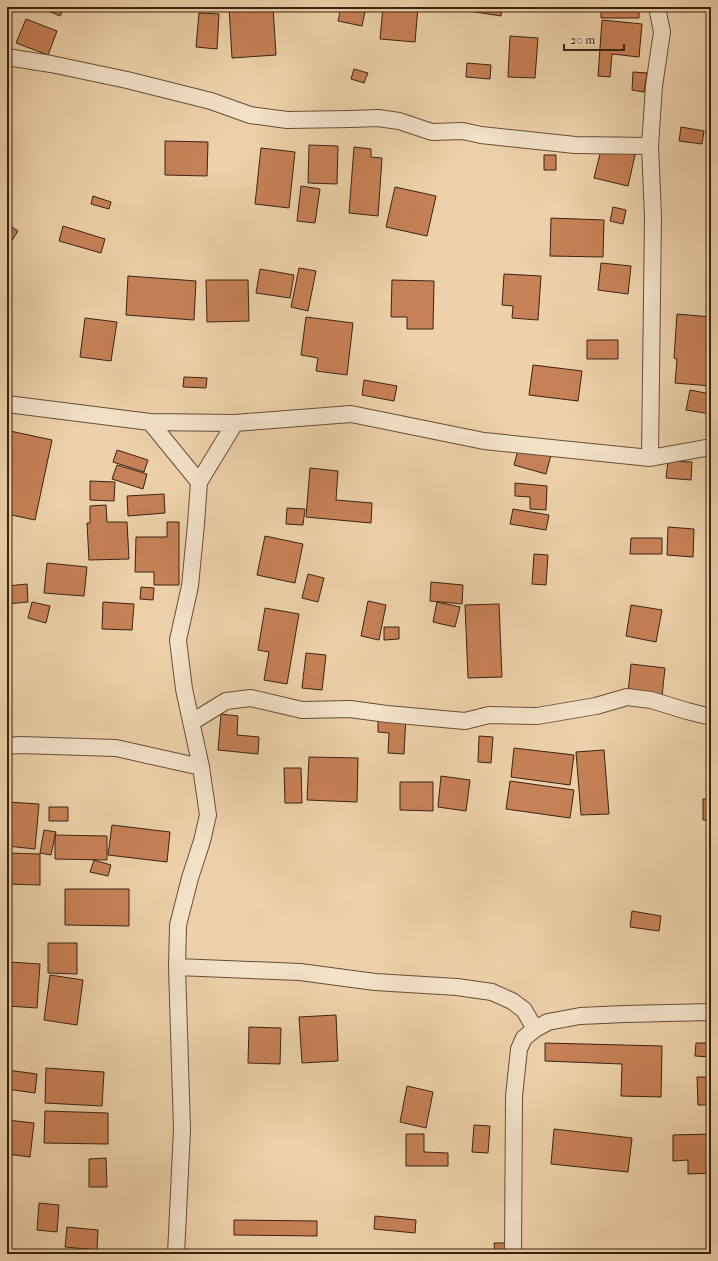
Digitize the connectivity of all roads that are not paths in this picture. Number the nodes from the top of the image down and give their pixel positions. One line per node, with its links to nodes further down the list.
1 (657, 7): 3 (street)
2 (7, 57): 3 (street)
3 (650, 146): 8 (street)
4 (7, 404): 5 (street)
5 (150, 422): 6 (street); 9 (street)
6 (235, 423): 8 (street); 9 (street)
7 (711, 447): 8 (street)
8 (650, 458)
9 (199, 482): 11 (street)
10 (711, 717): 11 (street)
11 (192, 722): 13 (street)
12 (7, 746): 13 (street)
13 (201, 767): 14 (street)
14 (177, 966): 16 (street); 17 (street)
15 (711, 1012): 16 (street)
16 (535, 1029): 18 (street)
17 (176, 1254)
18 (513, 1254)

